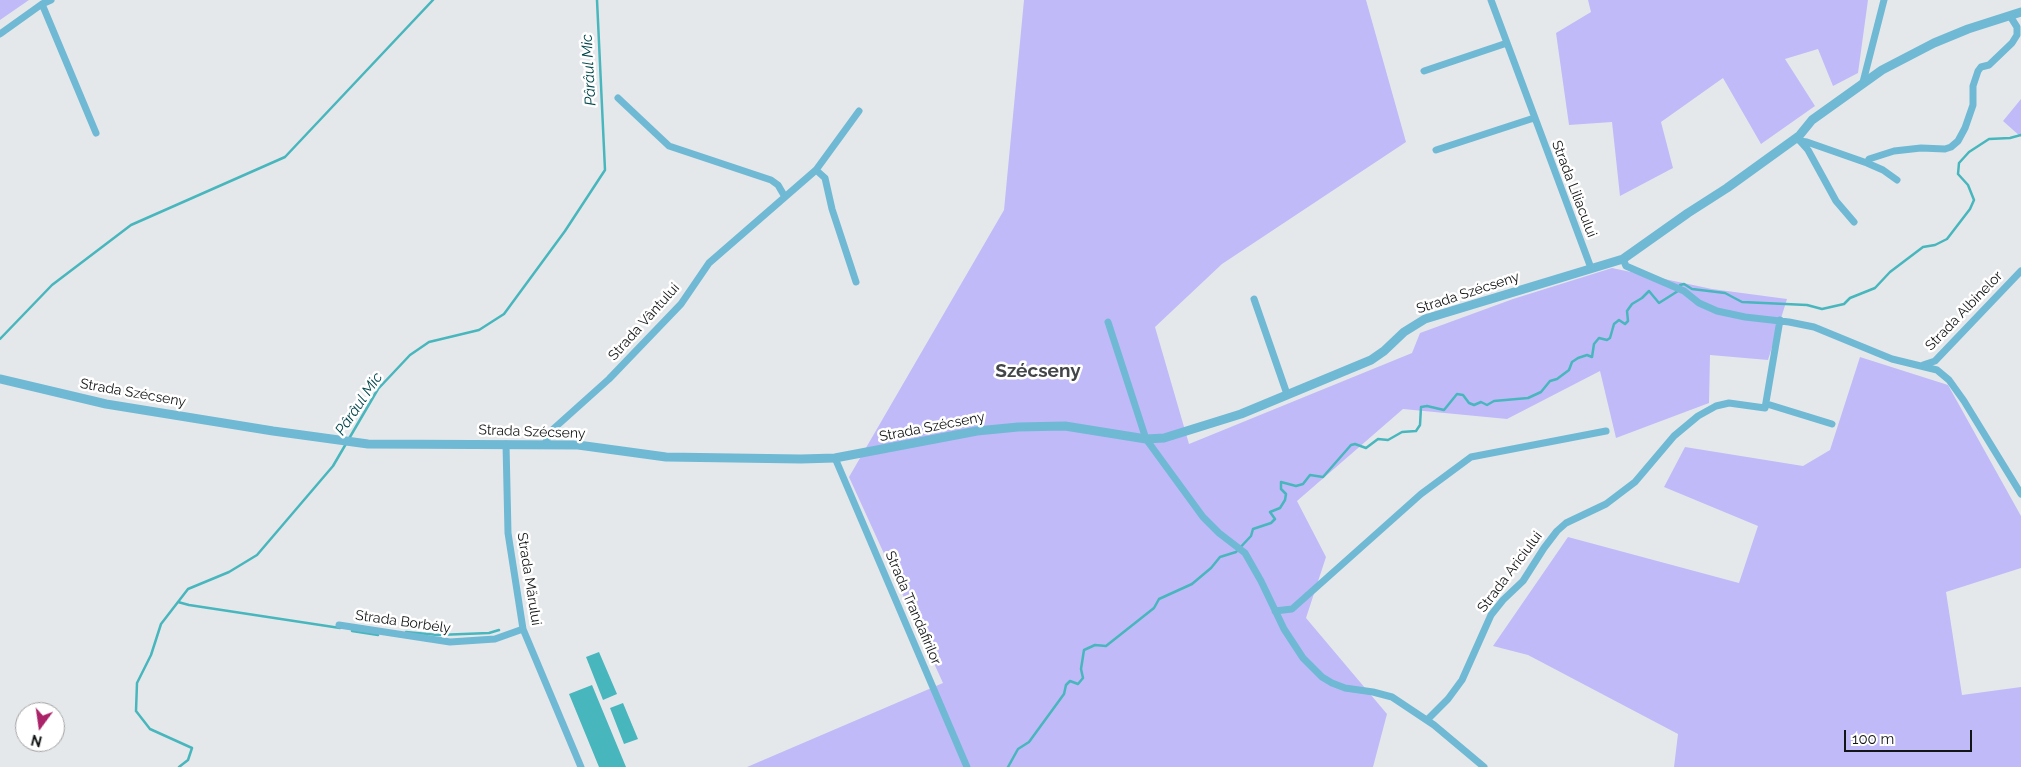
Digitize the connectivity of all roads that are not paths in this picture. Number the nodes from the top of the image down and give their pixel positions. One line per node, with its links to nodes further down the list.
1 (51, 0): 4 (street)
2 (1491, 0): 8 (street, Strada Liliacului)
3 (1884, 0): 10 (street)
4 (42, 4): 7 (street); 14 (street)
5 (2021, 12): 6 (street, Strada Szécseny)
6 (2010, 16): 10 (street, Strada Szécseny); 17 (street)
7 (0, 34)
8 (1506, 43): 9 (street); 13 (street, Strada Liliacului)
9 (1424, 72)
10 (1863, 82): 15 (street, Strada Szécseny)
11 (618, 98): 20 (street)
12 (859, 111): 18 (street, Strada Vântului)
13 (1534, 118): 16 (street); 23 (street, Strada Liliacului)
14 (96, 133)
15 (1799, 139): 17 (street); 21 (street); 22 (street, Strada Szécseny)
16 (1436, 150)
17 (1867, 163): 19 (street)
18 (816, 170): 20 (street, Strada Vântului); 25 (street)
19 (1897, 180)
20 (785, 197): 37 (street, Strada Vântului)
21 (1854, 222)
22 (1623, 259): 23 (street, Strada Szécseny); 27 (street)
23 (1590, 268): 31 (street, Strada Szécseny)
24 (2021, 271): 29 (street, Strada Albinelor)
25 (856, 282)
26 (1254, 299): 31 (street)
27 (1780, 320): 29 (street); 32 (street)
28 (1108, 322): 35 (street)
29 (1923, 366): 39 (street)
30 (0, 379): 36 (street, Strada Szécseny)
31 (1287, 394): 35 (street, Strada Szécseny)
32 (1767, 404): 33 (street, Strada Ariciului); 43 (street, Strada Ariciului)
33 (1832, 424)
34 (1606, 431): 40 (street)
35 (1146, 439): 38 (street, Strada Szécseny); 40 (street)
36 (506, 444): 37 (street, Strada Szécseny); 42 (street, Strada Mărului)
37 (545, 444): 38 (street, Strada Szécseny)
38 (835, 458): 45 (street, Strada Trandafirilor)
39 (2021, 494)
40 (1275, 611): 43 (street)
41 (339, 625): 42 (street, Strada Borbély)
42 (522, 629): 44 (street, Strada Mărului)
43 (1427, 720): 46 (street)
44 (581, 767)
45 (967, 767)
46 (1484, 767)

